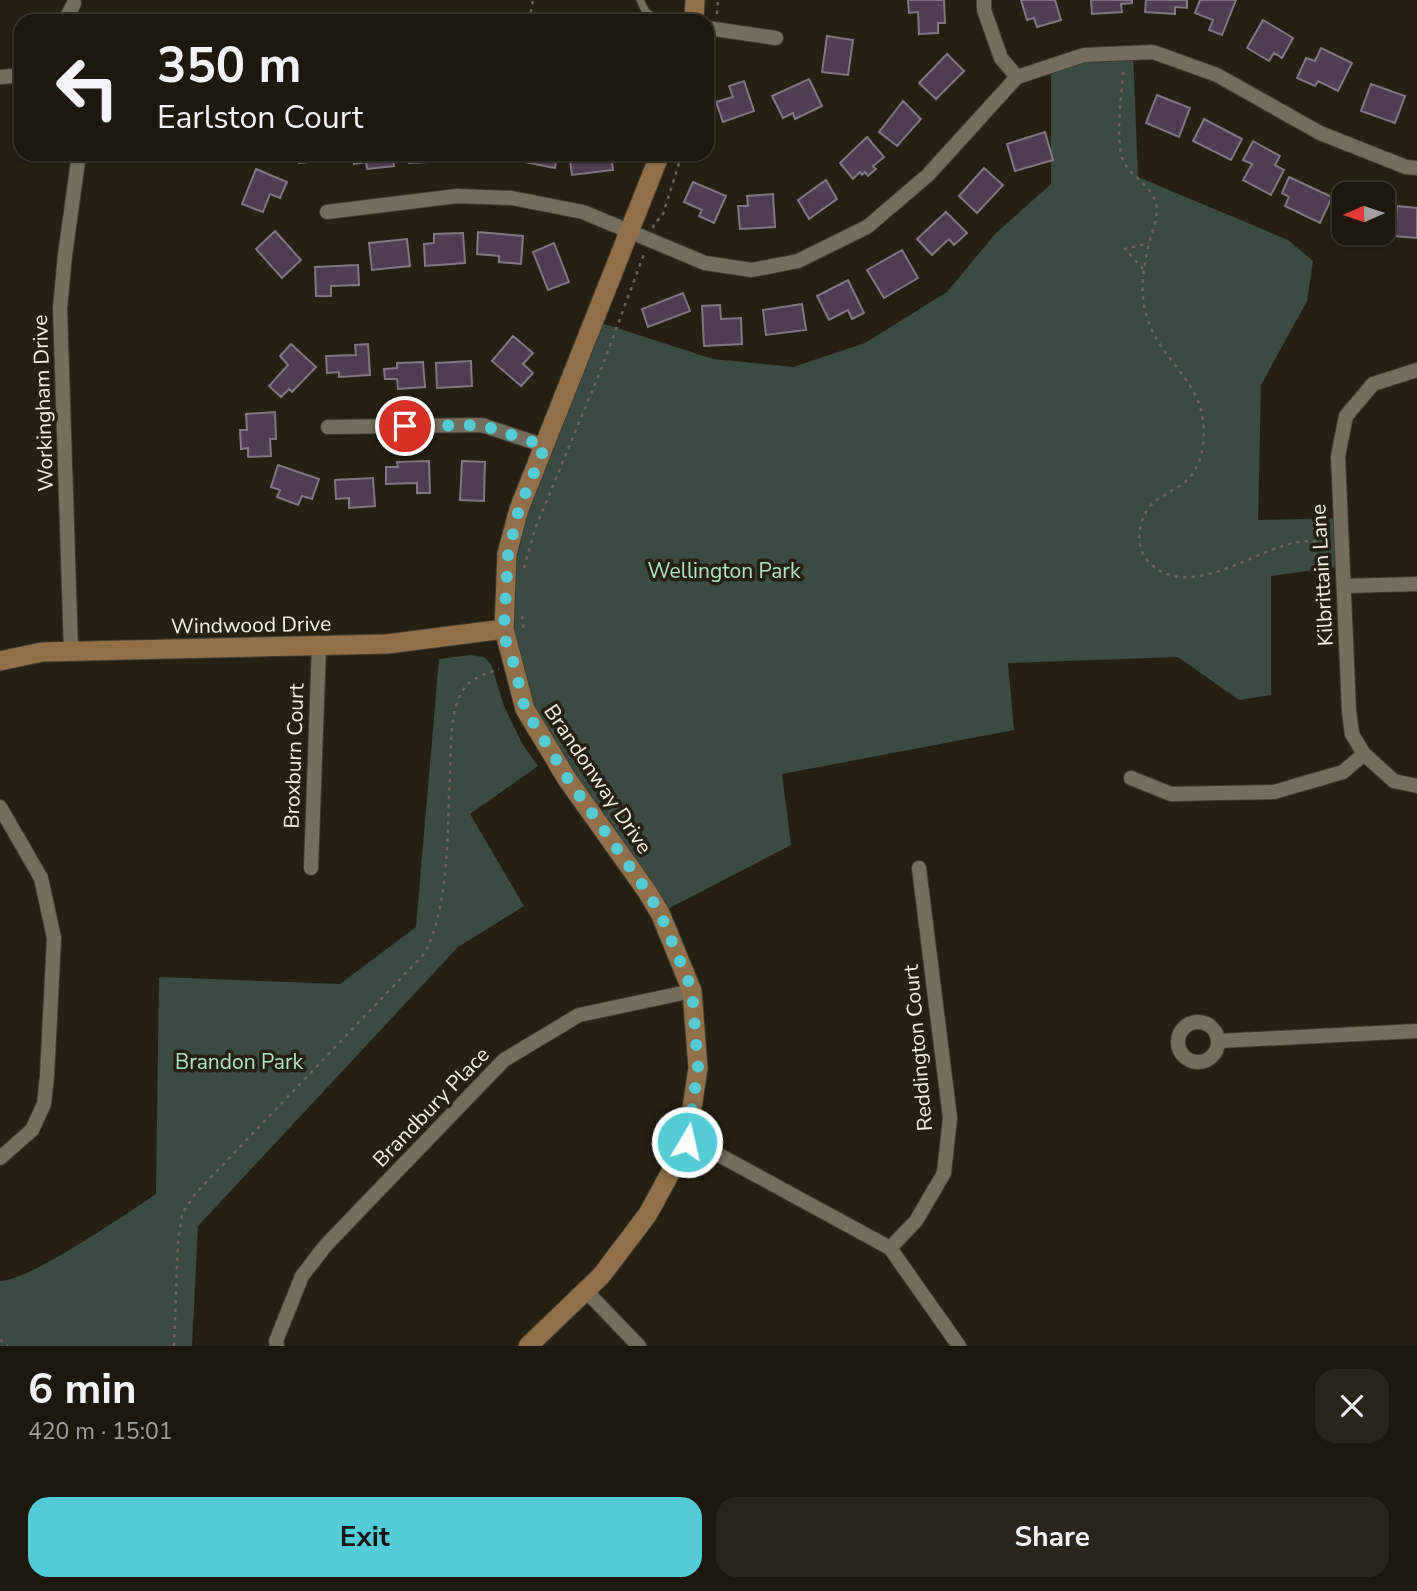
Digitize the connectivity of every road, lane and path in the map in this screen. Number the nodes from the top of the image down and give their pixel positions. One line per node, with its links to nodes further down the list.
1 (984, 0): 7 (street)
2 (74, 3): 3 (street)
3 (68, 14)
4 (714, 29): 5 (street)
5 (776, 38)
6 (1123, 72): 14 (path)
7 (1017, 77): 11 (street); 13 (street)
8 (78, 161): 27 (street, Workingham Drive)
9 (658, 161): 13 (street, Brandonway Drive)
10 (680, 161): 13 (path)
11 (1417, 167)
12 (327, 212): 13 (street)
13 (640, 235): 18 (street, Brandonway Drive); 20 (path)
14 (1149, 243): 15 (path); 15 (path)
15 (1143, 269): 19 (path)
16 (1417, 370): 22 (street, Kilbrittain Lane)
17 (328, 427): 18 (street)
18 (545, 446): 24 (street, Brandonway Drive)
19 (1328, 542)
20 (524, 569)
21 (1417, 584): 22 (street)
22 (1344, 586): 30 (street, Kilbrittain Lane)
23 (522, 608): 25 (path)
24 (504, 629): 26 (street, Windwood Drive); 29 (street, Brandonway Drive)
25 (524, 635)
26 (319, 646): 27 (street, Windwood Drive); 34 (street, Broxburn Court)
27 (71, 651): 28 (street, Windwood Drive)
28 (0, 661)
29 (514, 664): 36 (street, Brandonway Drive); 45 (path)
30 (1364, 754): 31 (street); 32 (street, Kilbrittain Lane)
31 (1131, 778)
32 (1417, 786)
33 (0, 807): 40 (street)
34 (311, 868)
35 (919, 868): 41 (street, Reddington Court)
36 (692, 990): 39 (street, Brandonway Drive); 46 (street, Brandbury Place)
37 (1417, 1031): 38 (street)
38 (1219, 1041)
39 (687, 1142): 41 (street); 42 (street, Brandonway Drive)
40 (0, 1158)
41 (890, 1248): 49 (street)
42 (587, 1292): 47 (street, Brandonway Drive); 48 (street)
43 (0, 1340): 44 (path)
44 (8, 1346)
45 (174, 1346)
46 (277, 1346)
47 (528, 1346)
48 (639, 1346)
49 (959, 1346)

